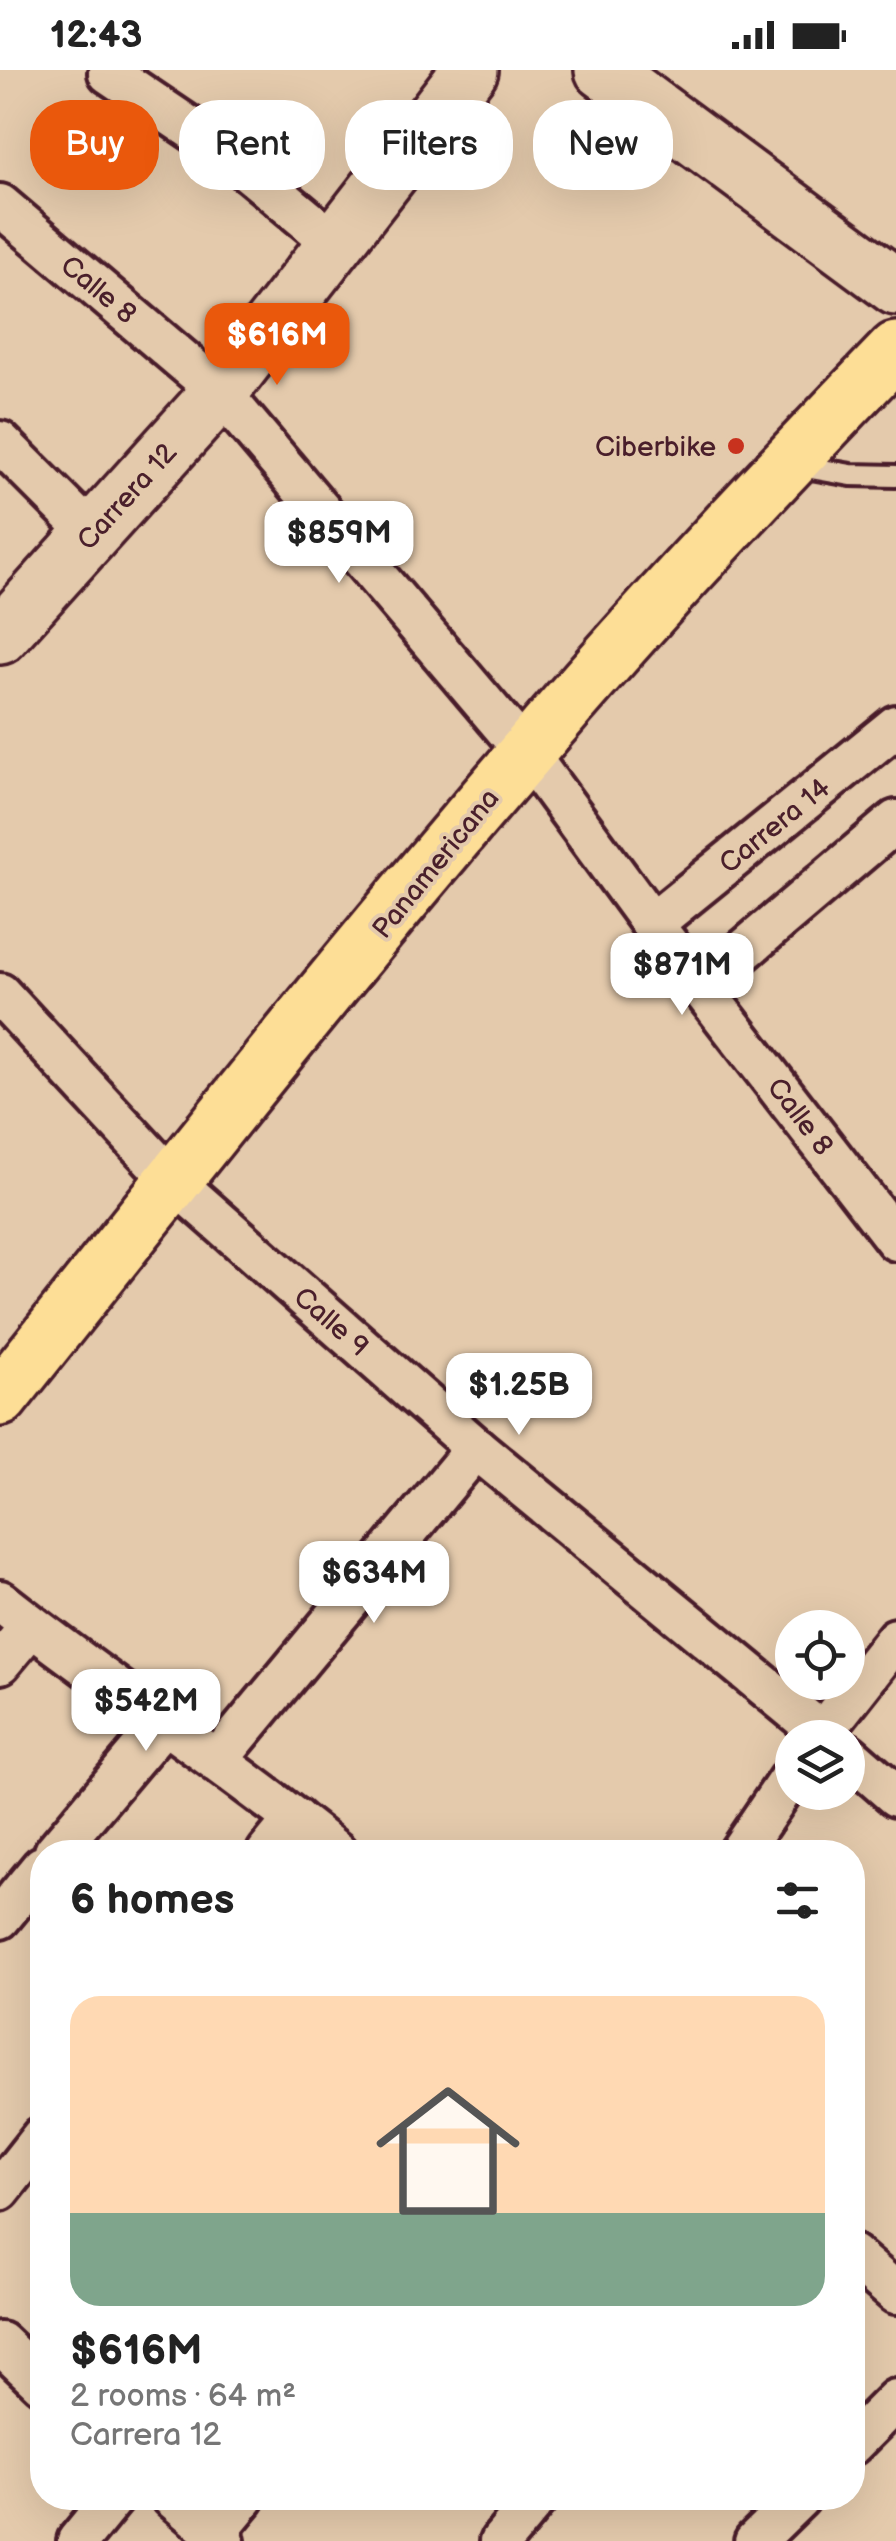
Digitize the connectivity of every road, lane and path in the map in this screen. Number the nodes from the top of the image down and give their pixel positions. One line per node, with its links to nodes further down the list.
1 (470, 70): 5 (street, Carrera 12)
2 (603, 70): 6 (street)
3 (109, 73): 5 (street)
4 (0, 205): 9 (street, Calle 8)
5 (336, 244): 9 (street, Carrera 12)
6 (896, 287)
7 (896, 314): 16 (main road, Panamericana)
8 (896, 350): 11 (main road, Panamericana)
9 (220, 392): 13 (street, Carrera 12); 16 (street, Calle 8)
10 (0, 442): 13 (street)
11 (786, 464): 12 (lane); 16 (main road, Panamericana)
12 (896, 476)
13 (92, 534): 14 (street, Carrera 12)
14 (0, 636)
15 (896, 726): 18 (street, Carrera 14)
16 (518, 744): 18 (street, Calle 8); 21 (main road, Panamericana)
17 (896, 821): 19 (street)
18 (652, 924): 19 (street, Calle 8)
19 (702, 986): 22 (street, Calle 8)
20 (0, 994): 21 (street, Calle 9)
21 (164, 1172): 23 (main road, Panamericana); 24 (main road, Panamericana); 25 (street, Calle 9)
22 (896, 1240)
23 (0, 1358)
24 (0, 1398)
25 (476, 1448): 30 (street, Calle 9); 33 (street)
26 (0, 1601): 27 (street)
27 (31, 1626): 29 (street); 32 (street)
28 (896, 1638): 31 (street)
29 (0, 1664)
30 (805, 1720)
31 (842, 1720)
32 (163, 1724): 33 (street); 38 (street)
33 (218, 1760): 37 (street)
34 (865, 1770): 35 (street, Calle 9)
35 (896, 1796)
36 (775, 1800): 41 (street)
37 (295, 1818): 39 (street); 40 (street)
38 (65, 1840)
39 (278, 1840)
40 (322, 1840)
41 (748, 1840)
42 (30, 1882): 43 (street)
43 (0, 1918)
44 (30, 2152): 45 (street)
45 (0, 2190)
46 (865, 2266): 47 (street)
47 (896, 2293)
48 (0, 2343): 49 (street)
49 (30, 2369)
50 (896, 2400): 51 (street)
51 (865, 2431)
52 (103, 2510): 58 (street)
53 (187, 2510): 57 (street)
54 (236, 2510): 57 (street)
55 (527, 2510): 59 (street)
56 (786, 2510): 60 (street)
57 (219, 2537)
58 (78, 2541)
59 (501, 2541)
60 (755, 2541)

